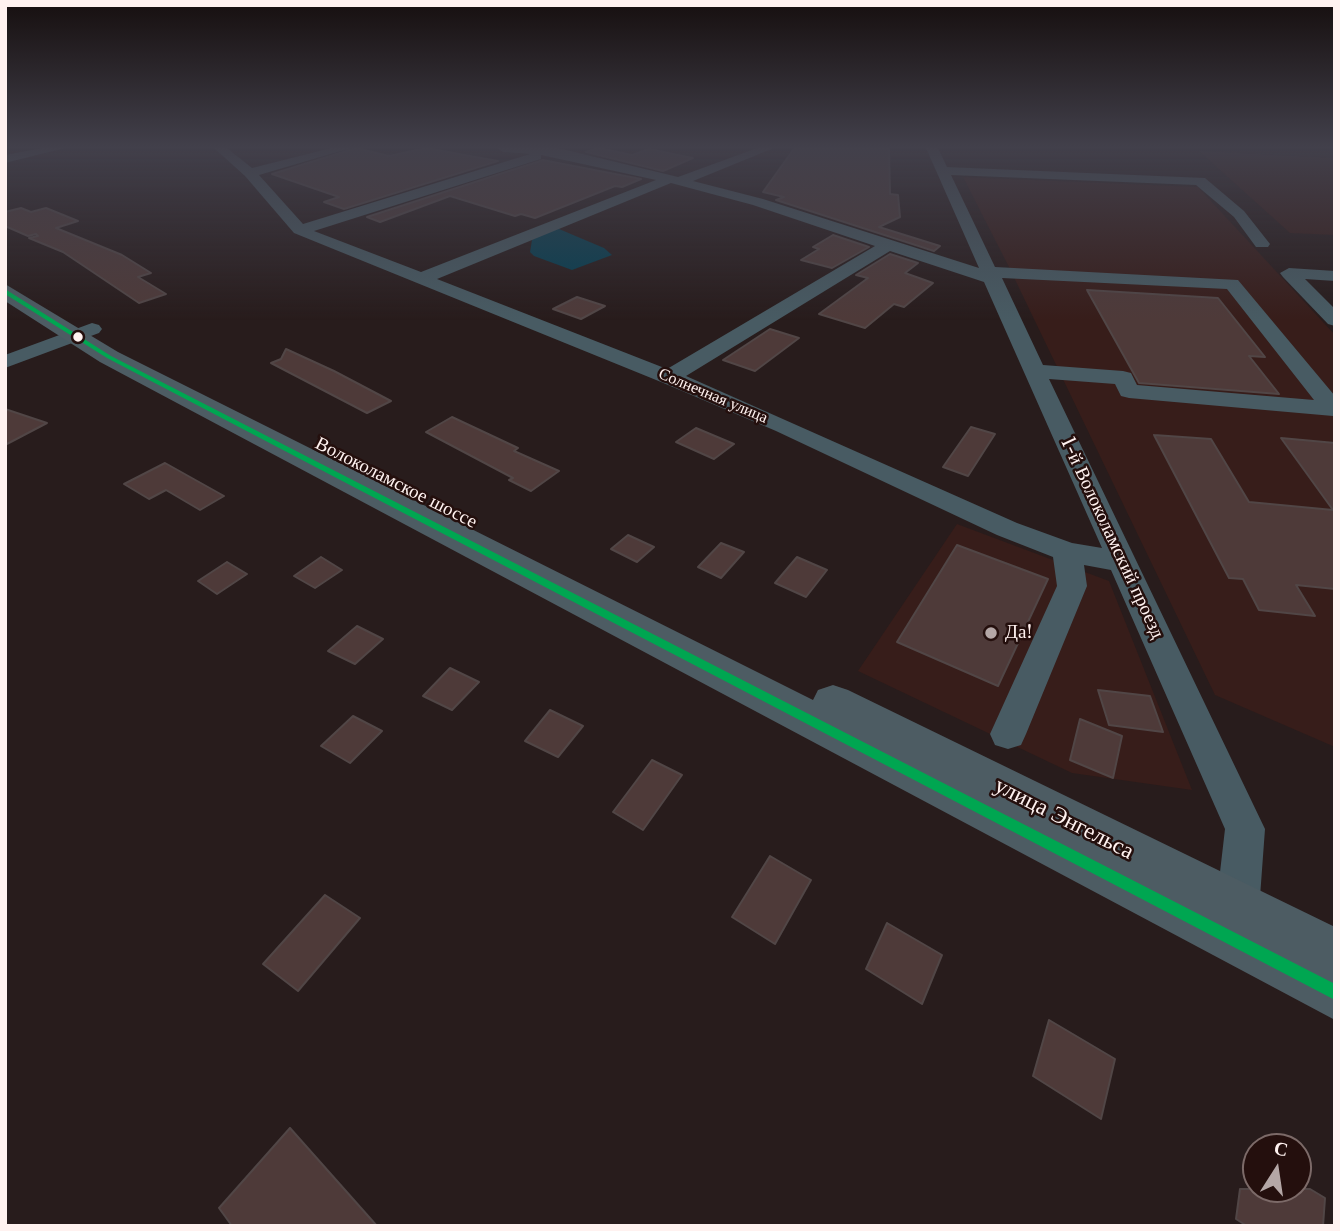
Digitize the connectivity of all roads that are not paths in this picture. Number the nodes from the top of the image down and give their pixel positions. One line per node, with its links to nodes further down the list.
1 (278, 205): 7 (street, Солнечная улица)
2 (379, 205): 7 (street)
3 (609, 205): 13 (street)
4 (768, 205): 9 (street)
5 (959, 205): 11 (street, 1-й Волоколамский проезд)
6 (1229, 205): 8 (street)
7 (300, 230): 13 (street, Солнечная улица)
8 (1262, 244)
9 (888, 245): 11 (street); 19 (street)
10 (5, 272): 16 (main road, Волоколамское шоссе)
11 (992, 276): 18 (street, 1-й Волоколамский проезд); 18 (street)
12 (1335, 276): 15 (street)
13 (420, 279): 19 (street, Солнечная улица)
14 (5, 291): 16 (main road, Волоколамское шоссе)
15 (1335, 320)
16 (82, 332): 17 (street); 22 (main road, Волоколамское шоссе)
17 (5, 362)
18 (1036, 371): 21 (street, 1-й Волоколамский проезд)
19 (669, 377): 20 (street, Солнечная улица)
20 (1067, 552): 21 (street, Солнечная улица); 23 (street)
21 (1124, 562): 24 (street, 1-й Волоколамский проезд)
22 (785, 693): 24 (main road, улица Энгельса)
23 (1008, 734)
24 (1236, 923): 25 (main road, улица Энгельса); 26 (main road, улица Энгельса)
25 (1335, 956)
26 (1335, 992)

